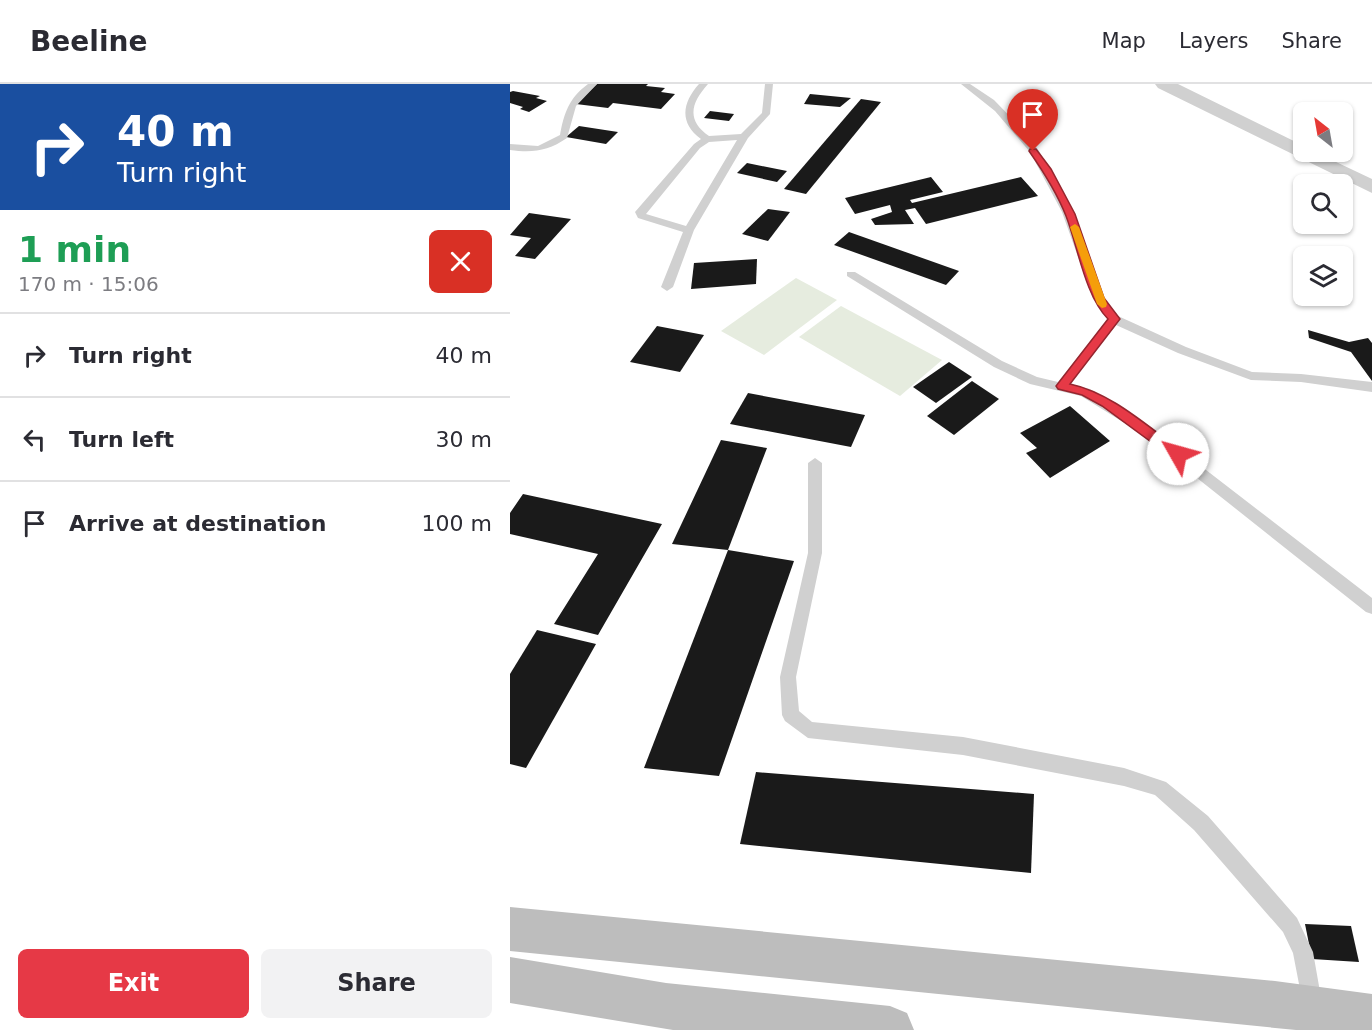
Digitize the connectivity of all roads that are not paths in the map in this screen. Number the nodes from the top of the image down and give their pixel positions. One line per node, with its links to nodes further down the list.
1 (593, 84): 10 (lane)
2 (704, 84): 9 (lane)
3 (769, 84): 8 (lane)
4 (964, 84): 7 (lane)
5 (1164, 84): 11 (street)
6 (988, 88): 7 (lane)
7 (989, 101): 15 (lane)
8 (744, 137): 9 (lane); 12 (lane)
9 (707, 139): 12 (lane)
10 (510, 147)
11 (1372, 187)
12 (689, 230): 14 (lane)
13 (852, 274): 16 (lane)
14 (667, 287)
15 (1114, 319): 16 (lane); 17 (lane)
16 (1062, 386): 19 (lane)
17 (1372, 387)
18 (815, 463): 22 (lane)
19 (1372, 607)
20 (510, 929): 22 (street)
21 (510, 980): 24 (street)
22 (1312, 1009): 23 (street)
23 (1372, 1017)
24 (890, 1030)

